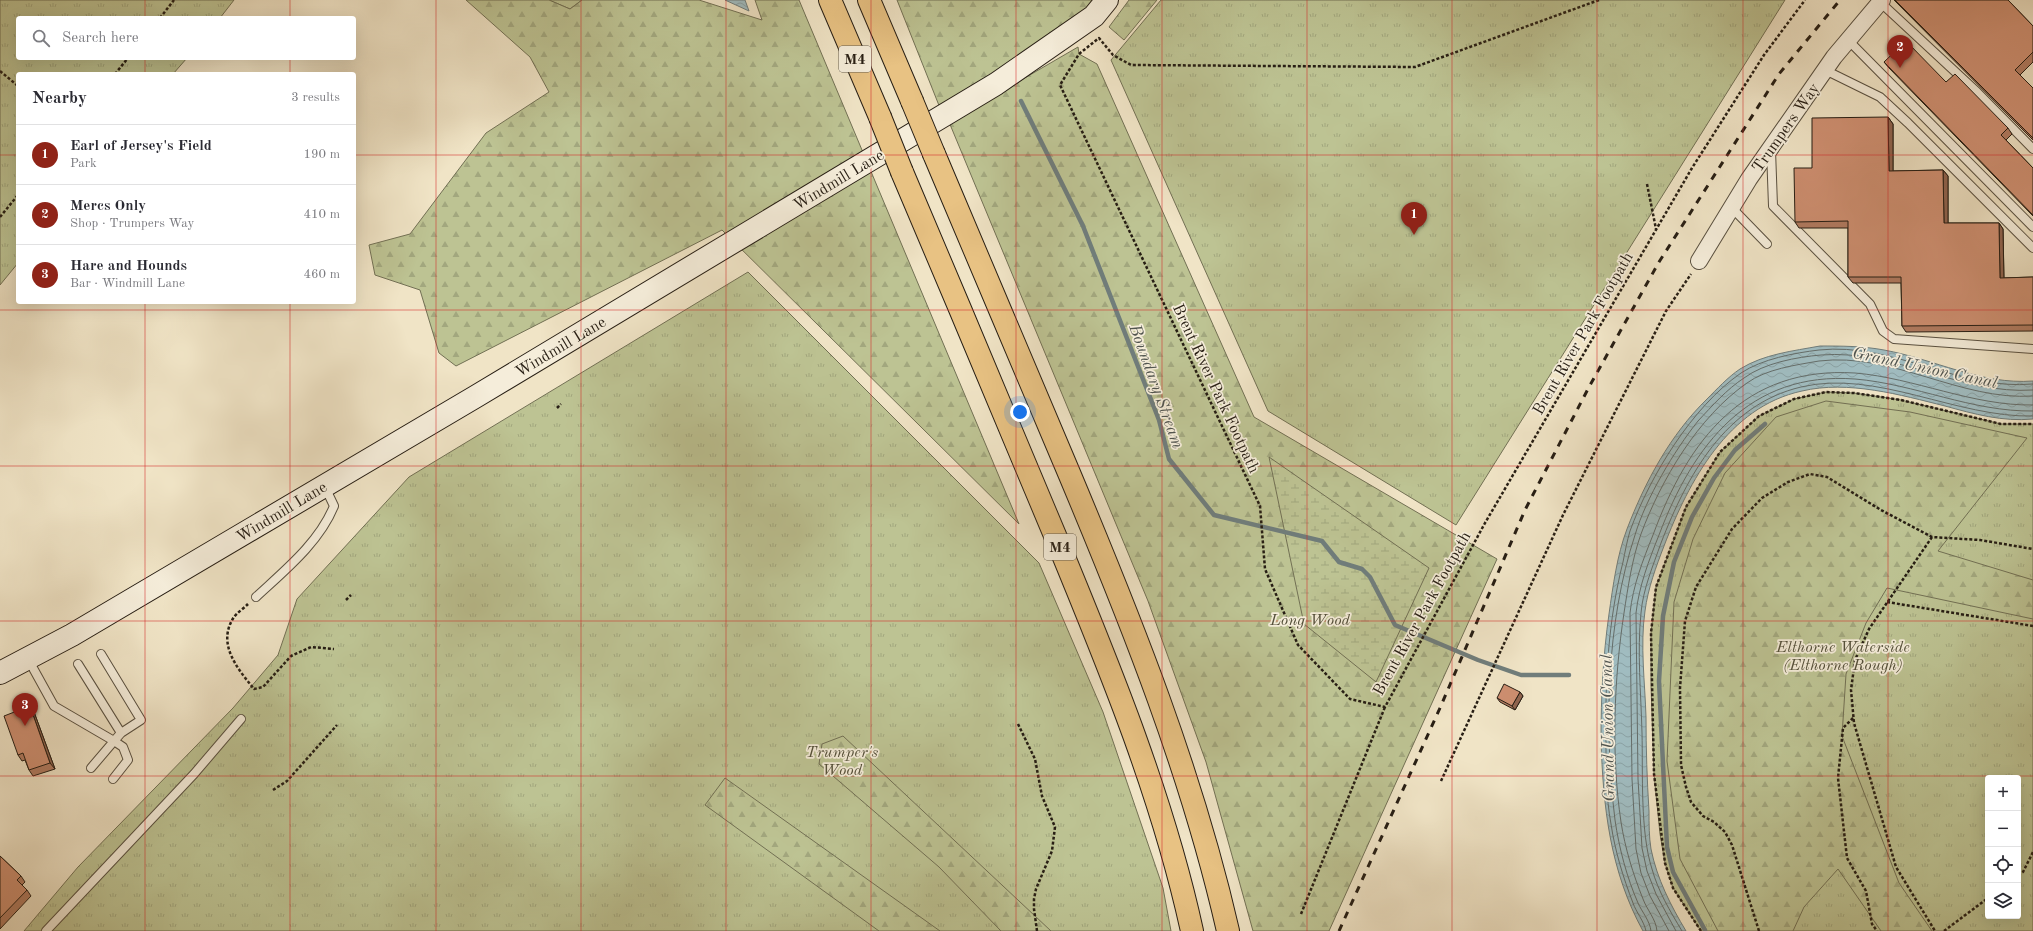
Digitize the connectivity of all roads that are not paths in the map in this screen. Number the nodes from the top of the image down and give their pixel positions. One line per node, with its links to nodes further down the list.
1 (830, 0): 27 (highway, M4, bridge)
2 (869, 0): 28 (highway, M4, bridge)
3 (1107, 0): 15 (main road, Windmill Lane)
4 (1881, 1): 5 (street, Trumpers Way); 8 (lane)
5 (1848, 40): 6 (street, Trumpers Way); 10 (lane)
6 (1825, 70): 7 (street, Trumpers Way); 12 (lane)
7 (1771, 147): 9 (street, Trumpers Way); 14 (lane)
8 (2033, 149)
9 (1732, 208): 11 (lane); 13 (street, Trumpers Way)
10 (2033, 227)
11 (1767, 244)
12 (2033, 248)
13 (1699, 261)
14 (2033, 349)
15 (324, 486): 16 (lane); 18 (main road, Windmill Lane)
16 (256, 597)
17 (101, 654): 22 (lane)
18 (28, 659): 20 (main road, Windmill Lane); 23 (lane)
19 (78, 664): 22 (lane)
20 (0, 673)
21 (241, 719): 26 (lane)
22 (121, 733): 23 (lane)
23 (114, 741): 24 (lane); 25 (lane)
24 (91, 768)
25 (113, 779)
26 (46, 931)
27 (1192, 931)
28 (1228, 931)

